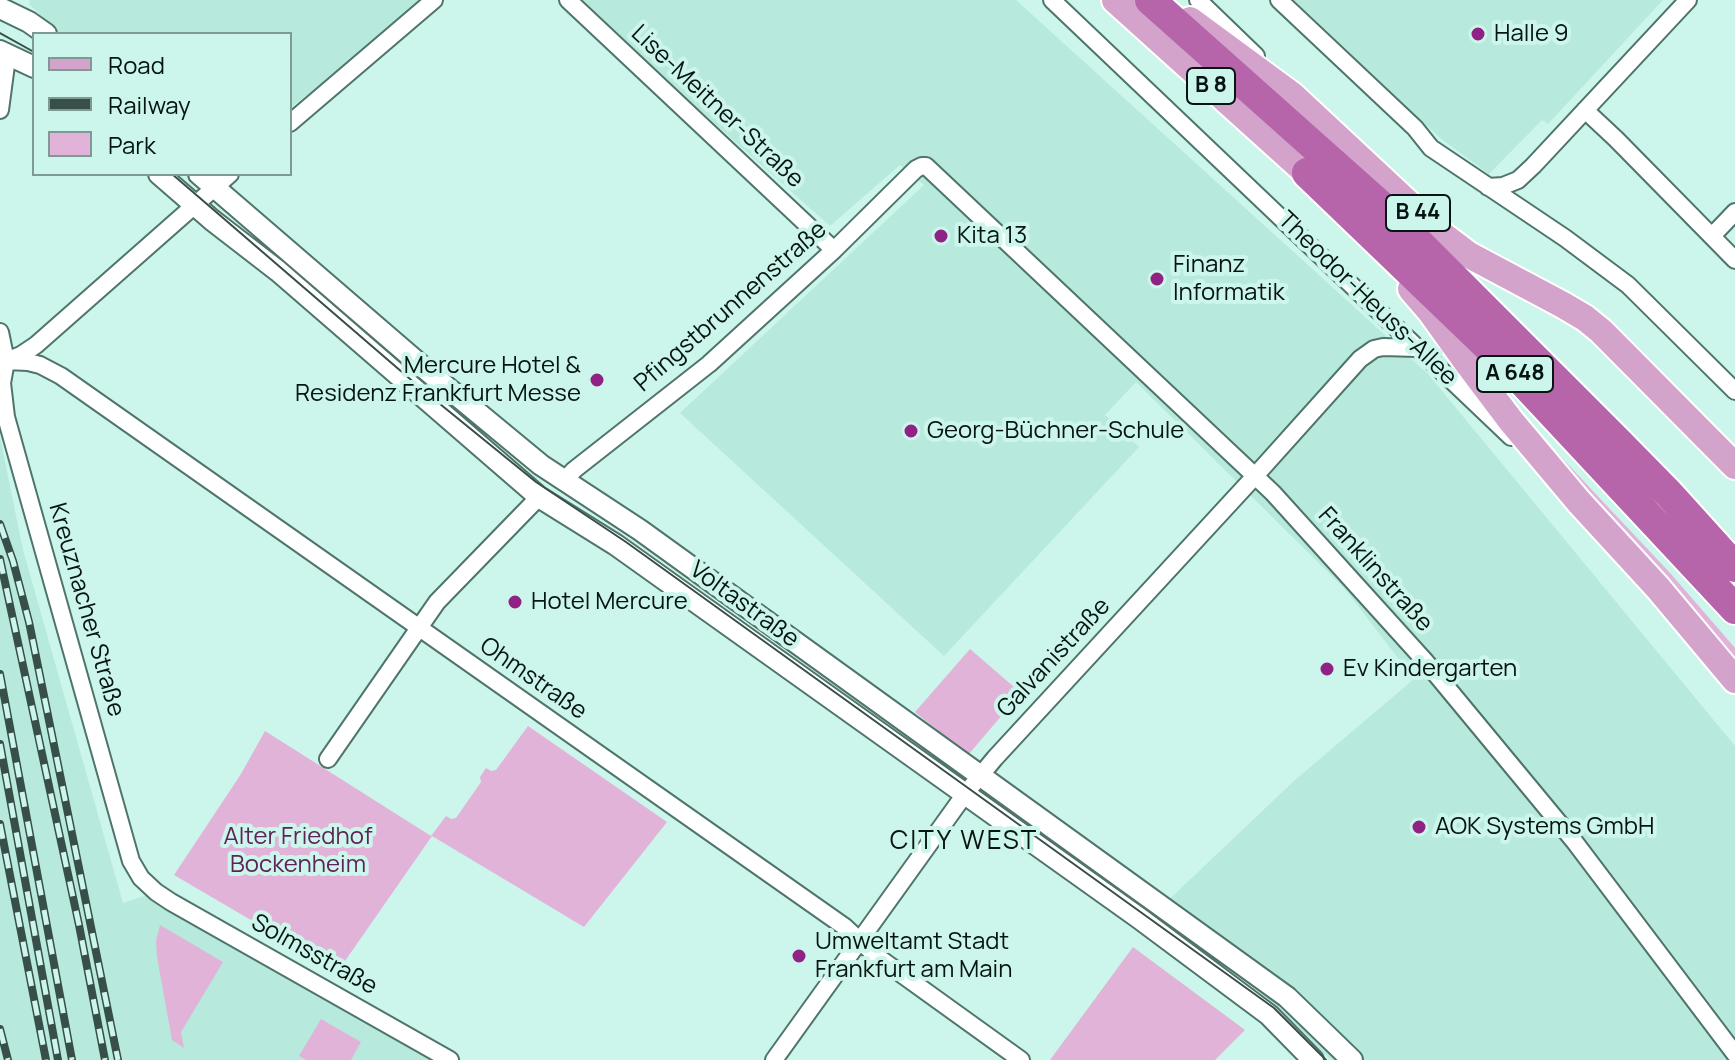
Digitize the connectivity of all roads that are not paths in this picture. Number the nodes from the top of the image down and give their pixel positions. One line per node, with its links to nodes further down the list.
1 (434, 0): 17 (street)
2 (568, 0): 26 (street, Lise-Meitner-Straße)
3 (1052, 0): 29 (street, Theodor-Heuss-Allee)
4 (1115, 0): 19 (main road, Theodor-Heuss-Allee / B 8)
5 (1150, 0): 37 (highway, A 648)
6 (1160, 0): 14 (main road, B 44)
7 (1198, 0): 14 (street)
8 (1279, 0): 22 (street)
9 (1688, 0): 16 (street)
10 (8, 7): 11 (street)
11 (43, 32)
12 (1, 51): 13 (street); 15 (street)
13 (32, 66)
14 (1292, 95): 32 (main road, B 44)
15 (0, 110)
16 (1585, 110): 22 (street); 25 (street)
17 (292, 121)
18 (926, 166): 26 (street, Pfingstbrunnenstraße); 33 (street, Franklinstraße)
19 (1307, 173): 36 (main road, B 44); 37 (highway, Theodor-Heuss-Allee / A 648)
20 (161, 176): 23 (street, Voltastraße)
21 (214, 178): 23 (street); 34 (street, Voltastraße)
22 (1488, 187): 31 (street)
23 (195, 205): 30 (street); 35 (street, Voltastraße)
24 (1735, 212): 25 (street)
25 (1712, 236): 27 (street)
26 (834, 250): 34 (street, Pfingstbrunnenstraße)
27 (1735, 260)
28 (0, 332): 30 (street, Kreuznacher Straße)
29 (1417, 348): 33 (street, Galvanistraße); 36 (street, Theodor-Heuss-Allee)
30 (6, 361): 39 (street, Ohmstraße); 44 (street, Kreuznacher Straße)
31 (1735, 391)
32 (1735, 466)
33 (1255, 476): 42 (street, Galvanistraße); 46 (street, Franklinstraße)
34 (564, 481): 42 (street, Voltastraße)
35 (539, 497): 39 (street); 43 (street, Voltastraße)
36 (1579, 502): 40 (main road, Theodor-Heuss-Allee / B 44)
37 (1724, 576): 38 (highway, A 648)
38 (1735, 609)
39 (420, 627): 41 (street); 45 (street, Ohmstraße)
40 (1735, 680)
41 (328, 759)
42 (980, 775): 43 (street, Galvanistraße); 51 (street, Voltastraße)
43 (965, 794): 45 (street, Galvanistraße); 50 (street, Voltastraße)
44 (156, 892): 47 (street, Solmsstraße)
45 (860, 940): 48 (street, Galvanistraße); 49 (street, Ohmstraße)
46 (1735, 1054)
47 (450, 1060)
48 (774, 1060)
49 (1021, 1060)
50 (1313, 1060)
51 (1352, 1060)

